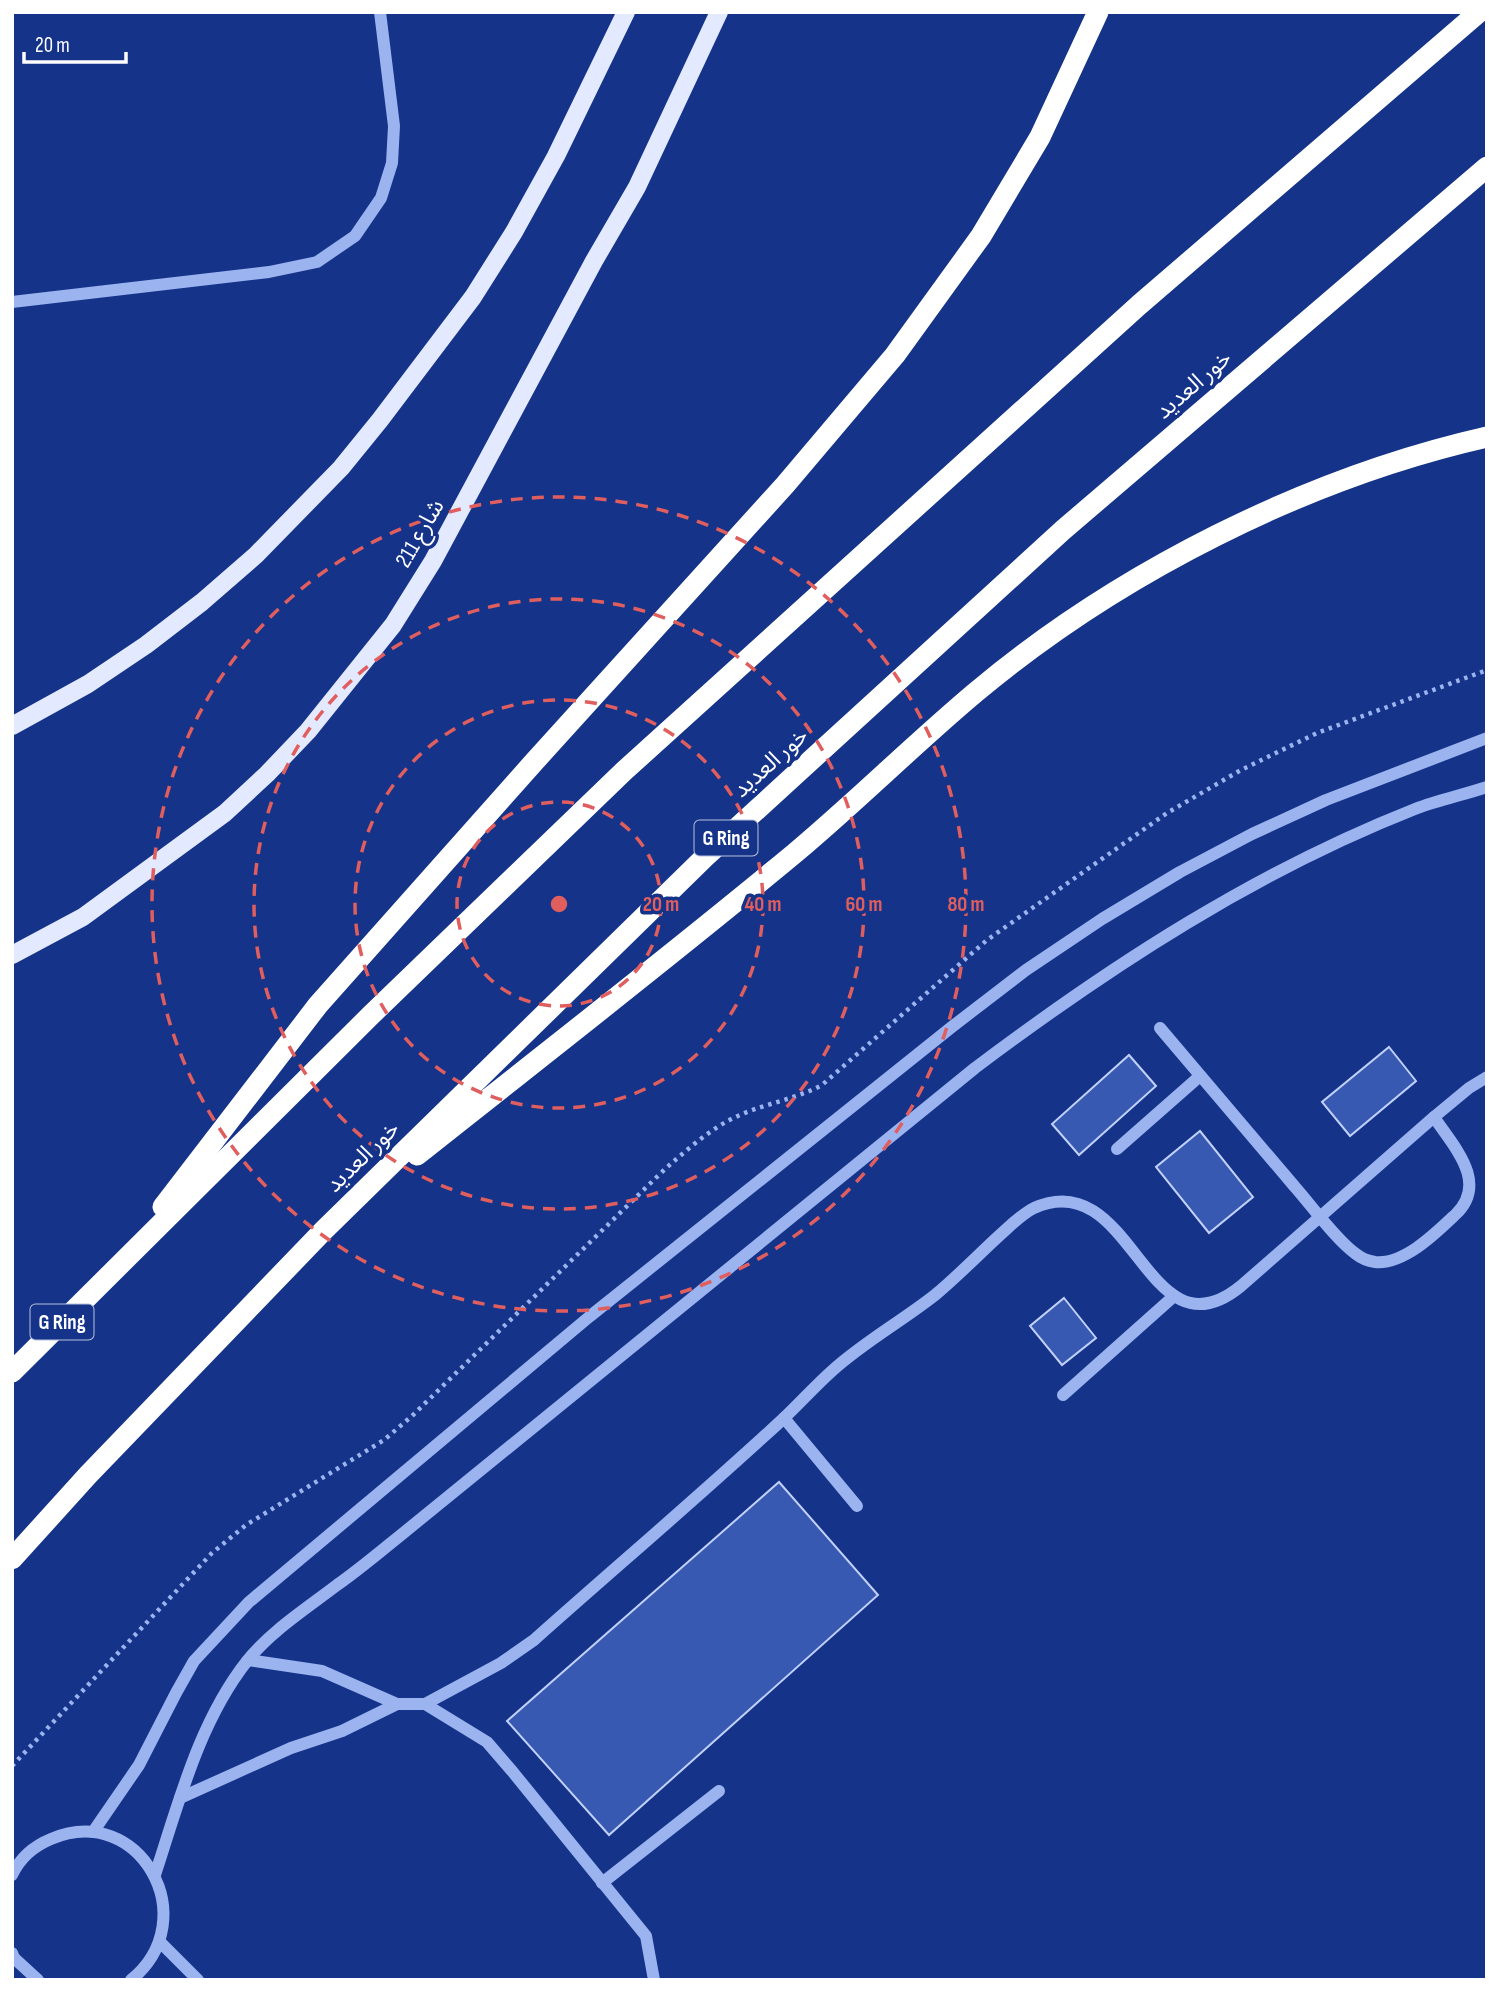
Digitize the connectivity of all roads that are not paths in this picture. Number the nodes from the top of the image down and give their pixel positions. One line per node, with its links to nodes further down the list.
1 (380, 12): 7 (street)
2 (626, 12): 9 (main road)
3 (719, 12): 12 (main road, شارع 211)
4 (1098, 12): 20 (highway)
5 (1479, 12): 20 (highway, G Ring)
6 (1487, 167): 19 (highway, خور العديد / G Ring)
7 (12, 302)
8 (1487, 437): 19 (highway)
9 (12, 726)
10 (1487, 738): 32 (street)
11 (1487, 787): 27 (street)
12 (12, 955)
13 (1160, 1028): 14 (street)
14 (1200, 1076): 17 (street); 18 (street)
15 (1487, 1077): 16 (street)
16 (1434, 1117): 18 (street); 18 (street)
17 (1117, 1149)
18 (1321, 1216): 21 (street)
19 (323, 1231): 26 (highway, خور العديد / G Ring)
20 (112, 1272): 22 (highway, G Ring)
21 (1173, 1297): 23 (street); 24 (street)
22 (12, 1372)
23 (1063, 1395)
24 (784, 1418): 25 (street); 29 (street)
25 (857, 1506)
26 (12, 1559)
27 (248, 1660): 28 (street); 31 (street)
28 (397, 1704): 29 (street); 31 (street)
29 (425, 1704): 35 (street)
30 (719, 1791): 35 (street)
31 (180, 1798): 34 (street)
32 (93, 1832): 33 (street); 34 (street)
33 (12, 1875)
34 (155, 1875): 36 (street)
35 (602, 1884): 41 (street)
36 (160, 1942): 38 (street); 40 (street)
37 (12, 1953): 39 (street)
38 (132, 1979)
39 (38, 1980)
40 (198, 1980)
41 (654, 1980)

